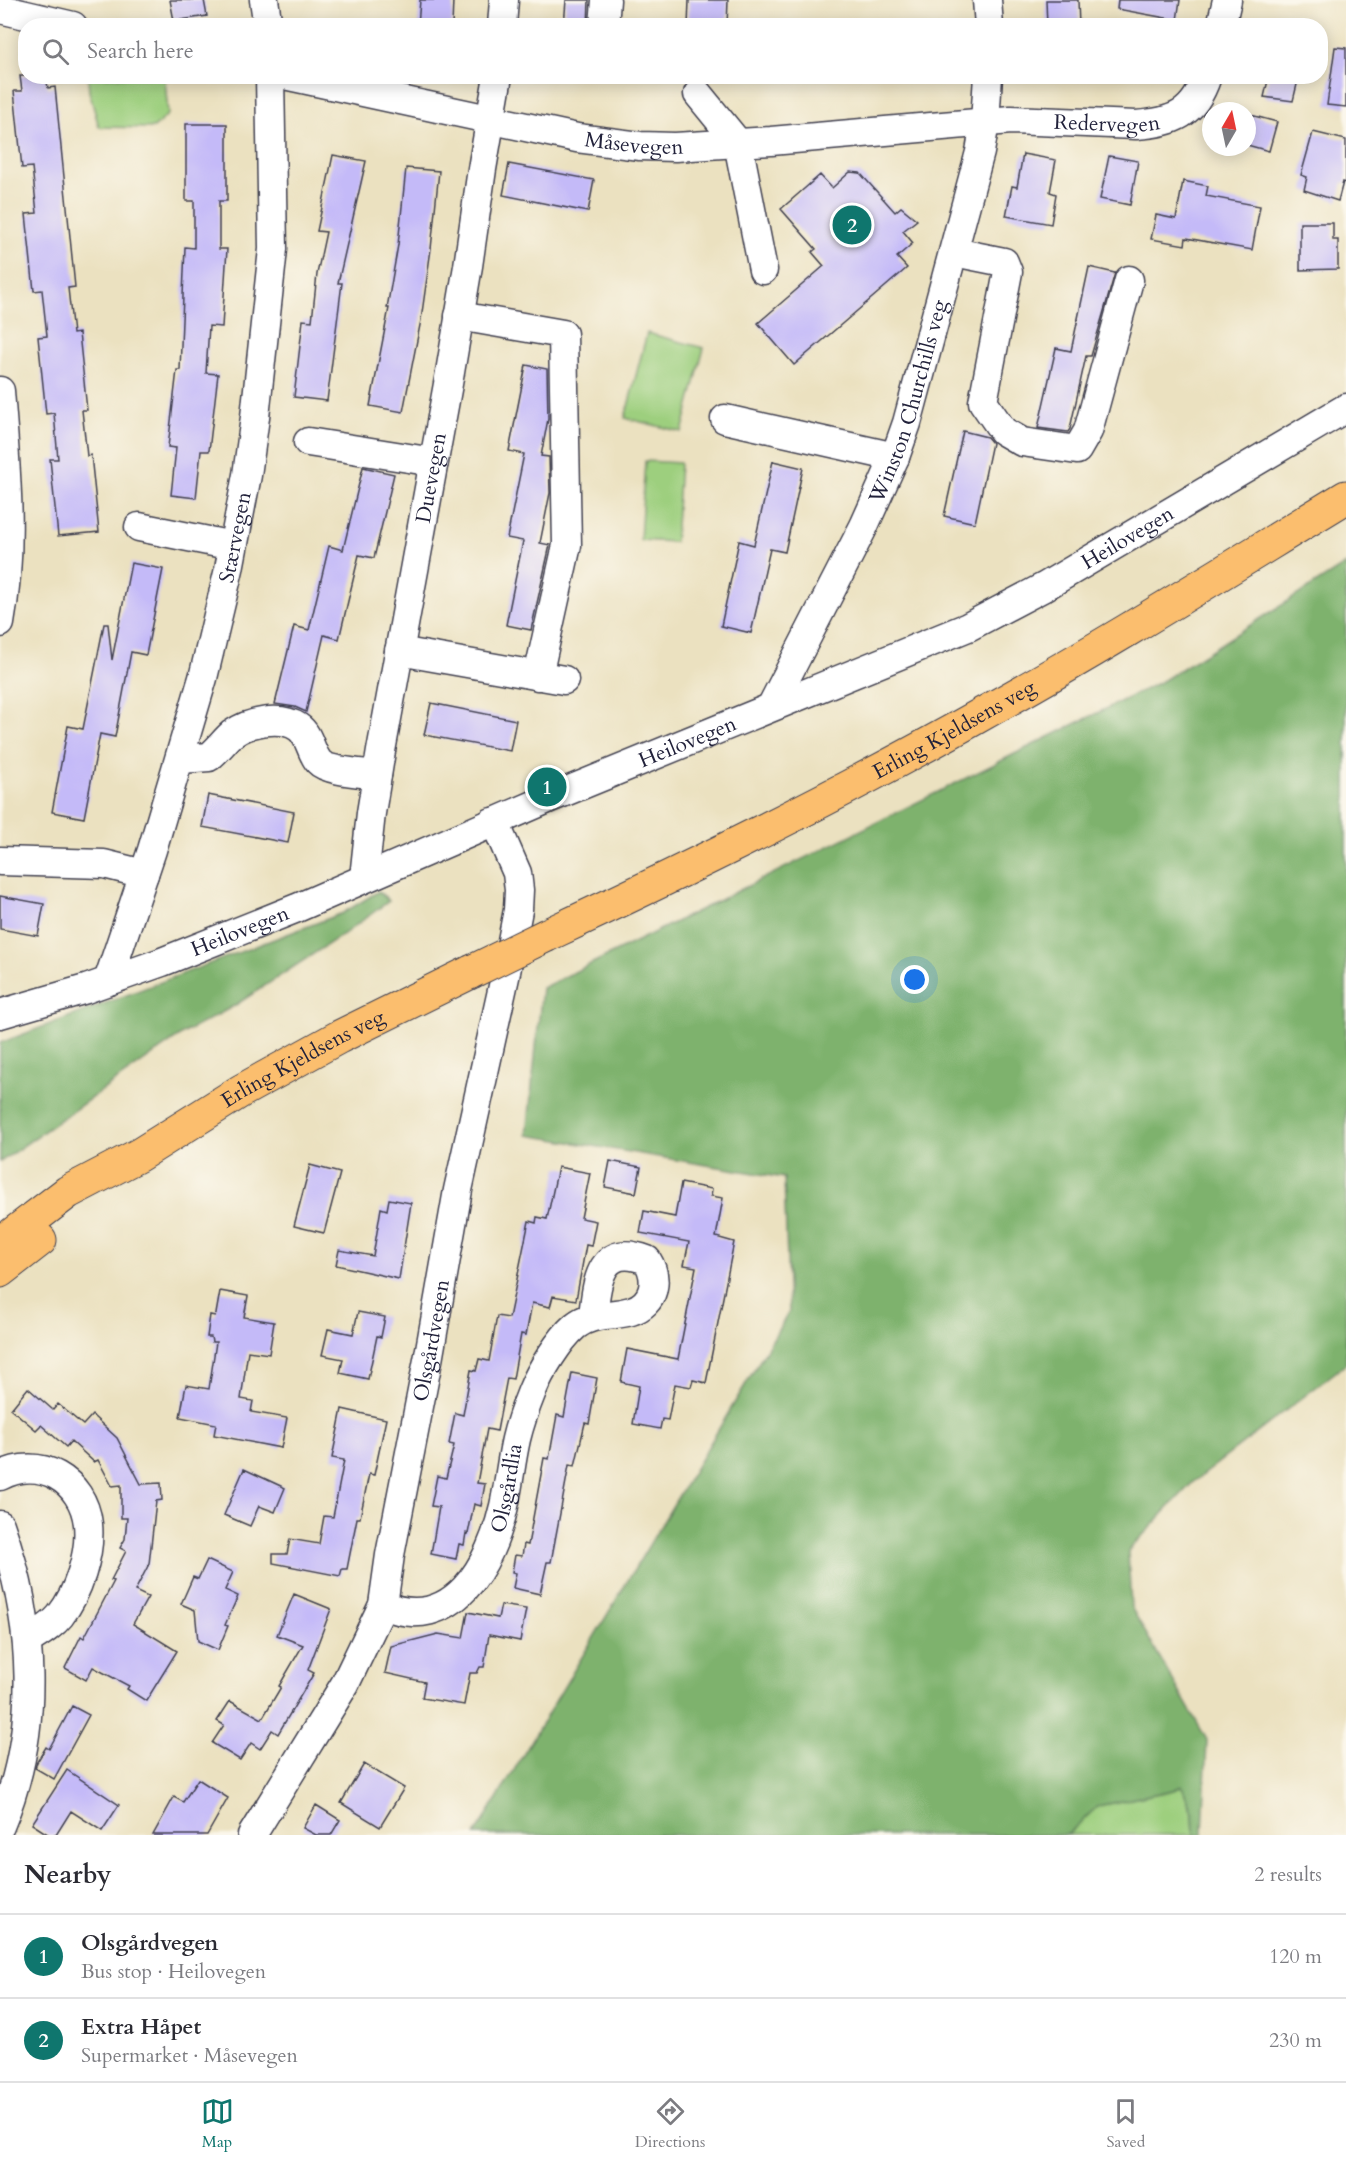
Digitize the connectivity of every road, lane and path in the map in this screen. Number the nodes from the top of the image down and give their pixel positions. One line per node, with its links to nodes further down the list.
1 (264, 0): 8 (street)
2 (504, 0): 9 (street)
3 (606, 0): 10 (street)
4 (987, 0): 11 (street)
5 (1227, 0): 12 (street)
6 (0, 9): 7 (street)
7 (39, 18)
8 (267, 18)
9 (503, 18)
10 (605, 18)
11 (988, 18)
12 (1223, 18)
13 (270, 84): 34 (street, Stærvegen)
14 (326, 84): 19 (street, Måsevegen)
15 (497, 84): 19 (street, Duevegen)
16 (987, 84): 20 (street, Winston Churchills veg)
17 (1204, 84): 20 (street, Redervegen)
18 (698, 94): 21 (street)
19 (491, 120): 21 (street, Måsevegen); 25 (street, Duevegen)
20 (985, 122): 21 (street, Måsevegen); 22 (street, Winston Churchills veg)
21 (738, 143): 23 (street)
22 (954, 252): 24 (street); 30 (street, Winston Churchills veg)
23 (763, 270)
24 (1129, 280)
25 (459, 316): 31 (street, Duevegen); 36 (street)
26 (0, 391): 35 (street)
27 (1346, 408): 37 (street, Heilovegen)
28 (725, 419): 30 (street)
29 (308, 442): 31 (street)
30 (896, 457): 37 (street, Winston Churchills veg)
31 (434, 462): 36 (street, Duevegen)
32 (1346, 497): 46 (highway, Erling Kjeldsens veg, bridge)
33 (139, 527): 34 (street)
34 (233, 546): 38 (street, Stærvegen)
35 (0, 623)
36 (399, 651): 39 (street, Duevegen)
37 (772, 705): 40 (street, Heilovegen)
38 (180, 759): 39 (street); 42 (street, Stærvegen)
39 (377, 775): 43 (street, Duevegen)
40 (492, 822): 43 (street, Heilovegen); 52 (street, Olsgårdvegen)
41 (0, 861): 42 (street)
42 (144, 874): 44 (street, Stærvegen)
43 (364, 878): 44 (street, Heilovegen)
44 (108, 981): 45 (street, Heilovegen)
45 (0, 1014)
46 (139, 1155): 47 (highway, Erling Kjeldsens veg); 48 (highway, Erling Kjeldsens veg)
47 (0, 1244)
48 (0, 1271)
49 (593, 1316): 52 (street, Olsgårdlia)
50 (0, 1476): 53 (street)
51 (0, 1525): 53 (street)
52 (383, 1605): 55 (street, Olsgårdvegen)
53 (27, 1641): 54 (street)
54 (0, 1826)
55 (252, 1835)

